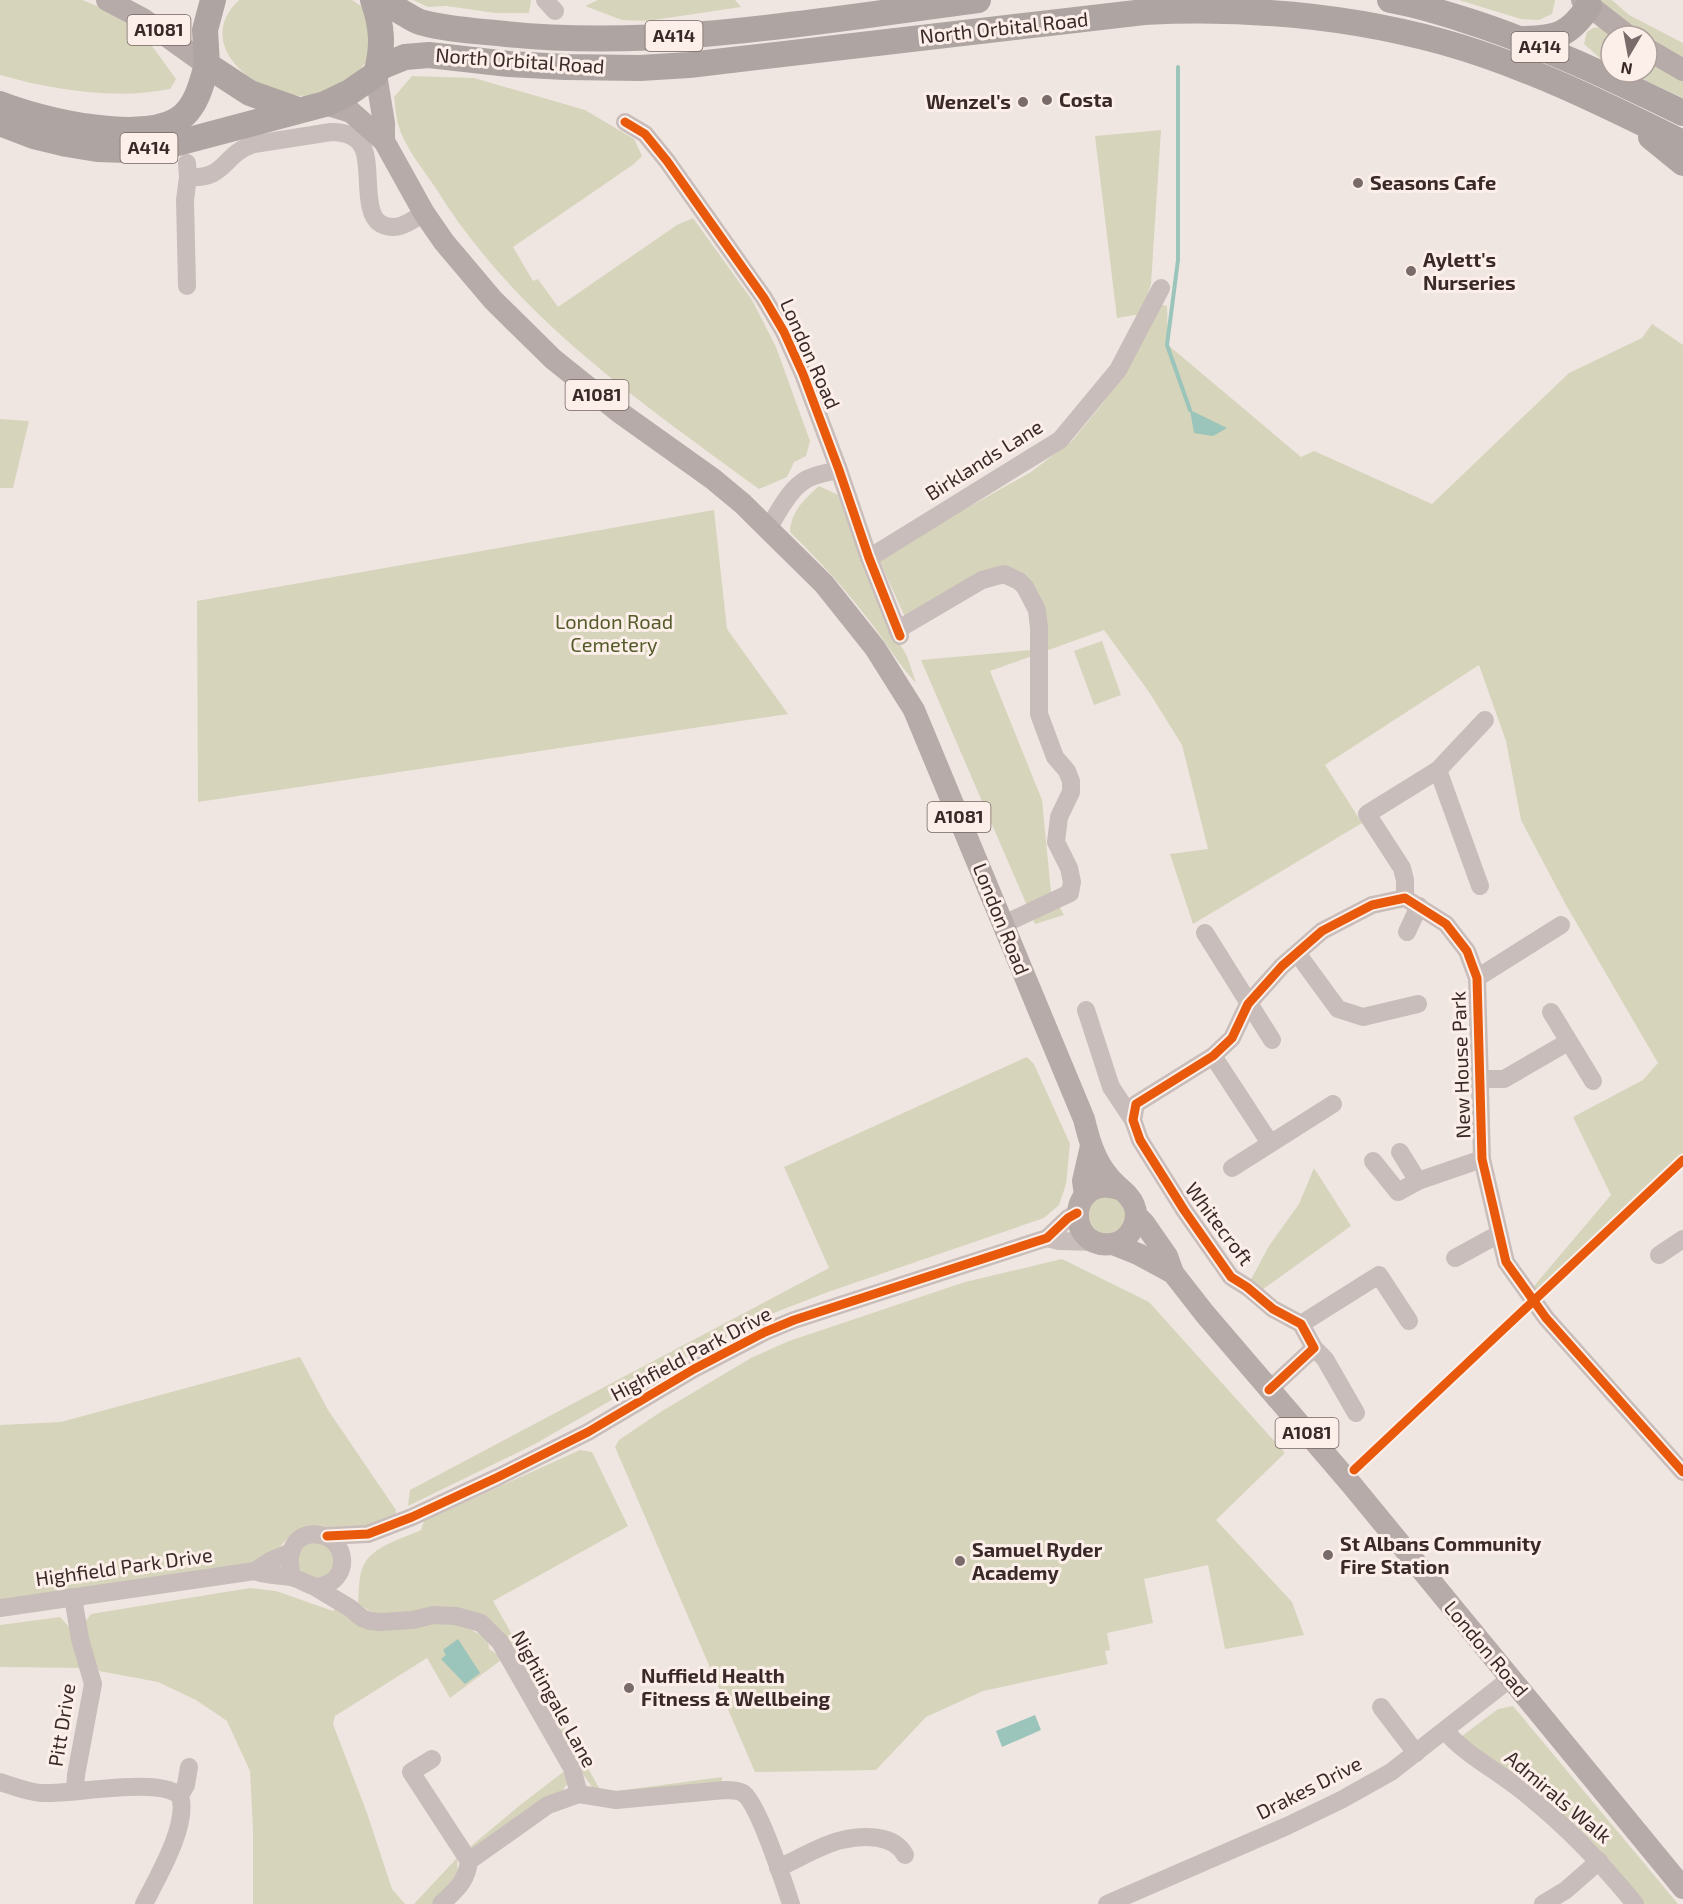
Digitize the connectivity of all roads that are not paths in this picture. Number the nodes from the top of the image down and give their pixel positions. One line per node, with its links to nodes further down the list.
1 (107, 0): 10 (main road, A1081)
2 (213, 0): 10 (highway)
3 (374, 0): 4 (highway, North Orbital Road / A414); 13 (highway)
4 (978, 0)
5 (1390, 0): 8 (highway, A414)
6 (1582, 10): 7 (main road); 8 (highway); 11 (highway)
7 (1607, 24)
8 (1521, 39): 14 (highway, A414)
9 (1659, 56): 12 (main road)
10 (207, 64): 16 (highway, A414); 18 (highway)
11 (1599, 68)
12 (1683, 70)
13 (377, 71): 17 (highway, North Orbital Road); 20 (highway, North Orbital Road / A414); 23 (main road, London Road / A1081)
14 (1599, 72)
15 (1624, 84): 19 (highway, A414)
16 (0, 104)
17 (325, 104): 18 (highway, North Orbital Road); 23 (main road, London Road / A1081)
18 (298, 110): 22 (highway, A414)
19 (1683, 113)
20 (1630, 117): 24 (highway, North Orbital Road / A414); 25 (highway)
21 (625, 122): 29 (street, London Road)
22 (0, 123)
23 (384, 141): 26 (main road, London Road / A1081)
24 (1683, 143)
25 (1683, 164)
26 (424, 213): 27 (street); 30 (main road, London Road / A1081)
27 (187, 285)
28 (1161, 288): 31 (street, Birklands Lane)
29 (839, 470): 30 (street); 31 (street, London Road)
30 (769, 527): 36 (main road, London Road / A1081)
31 (869, 558): 36 (street, London Road)
32 (1485, 720): 33 (street)
33 (1438, 771): 34 (street); 35 (street)
34 (1480, 886)
35 (1412, 902): 38 (street); 40 (street); 41 (street, New House Park)
36 (1004, 924): 54 (main road, London Road / A1081)
37 (1561, 925): 41 (street)
38 (1407, 932)
39 (1205, 933): 42 (street)
40 (1297, 953): 42 (street); 43 (street, New House Park)
41 (1476, 978): 49 (street, New House Park)
42 (1248, 1004): 46 (street); 48 (street)
43 (1418, 1004)
44 (1086, 1010): 52 (street)
45 (1551, 1012): 47 (street)
46 (1272, 1040)
47 (1568, 1042): 49 (street); 50 (street)
48 (1213, 1056): 52 (street); 53 (street)
49 (1479, 1079): 56 (street, New House Park)
50 (1593, 1081)
51 (1333, 1104): 53 (street)
52 (1133, 1120): 71 (street, Whitecroft)
53 (1270, 1143): 58 (street)
54 (1091, 1146): 60 (main road, London Road / A1081); 61 (main road, London Road / A1081)
55 (1400, 1152): 59 (street)
56 (1482, 1159): 59 (street, New House Park); 63 (street, New House Park)
57 (1373, 1161): 59 (street, New House Park)
58 (1232, 1167)
59 (1418, 1181)
60 (1119, 1189): 61 (main road); 62 (main road, London Road / A1081)
61 (1081, 1204): 64 (street, Highfield Park Drive); 66 (main road, London Road / A1081)
62 (1136, 1215): 66 (main road); 69 (main road, London Road / A1081)
63 (1499, 1234): 68 (street); 75 (street, New House Park)
64 (1047, 1238): 66 (street, Highfield Park Drive); 76 (street, Highfield Park Drive)
65 (1683, 1239): 67 (street)
66 (1104, 1243): 69 (main road, London Road / A1081)
67 (1659, 1255)
68 (1455, 1258)
69 (1173, 1273): 73 (main road, London Road / A1081)
70 (1409, 1321): 71 (street)
71 (1301, 1324): 72 (street)
72 (1314, 1348): 73 (street); 74 (street)
73 (1269, 1390): 86 (main road, London Road / A1081)
74 (1356, 1413)
75 (1683, 1472)
76 (368, 1534): 77 (street, Highfield Park Drive); 79 (street, Highfield Park Drive)
77 (327, 1536): 78 (street, Highfield Park Drive); 79 (street)
78 (291, 1552): 80 (street, Highfield Park Drive); 81 (street)
79 (341, 1567): 82 (street, Highfield Park Drive); 85 (street)
80 (255, 1571): 81 (street, Highfield Park Drive); 83 (street, Highfield Park Drive)
81 (294, 1578): 82 (street, Highfield Park Drive)
82 (315, 1587): 85 (street, Nightingale Lane)
83 (73, 1597): 84 (street, Highfield Park Drive); 93 (street, Pitt Drive)
84 (0, 1608)
85 (350, 1608): 94 (street, Nightingale Lane)
86 (1511, 1678): 88 (street, Drakes Drive); 100 (main road, London Road / A1081)
87 (1381, 1707): 89 (street)
88 (1445, 1731): 89 (street, Drakes Drive); 98 (street, Admirals Walk)
89 (1416, 1753): 104 (street, Drakes Drive)
90 (432, 1759): 97 (street)
91 (189, 1767): 95 (street)
92 (0, 1782): 93 (street)
93 (75, 1790): 95 (street)
94 (579, 1794): 97 (street); 99 (street)
95 (180, 1796): 101 (street)
96 (905, 1855): 99 (street)
97 (469, 1861): 102 (street)
98 (1599, 1861): 105 (street); 106 (street, Admirals Walk)
99 (778, 1869): 103 (street)
100 (1683, 1888)
101 (144, 1904)
102 (441, 1904)
103 (791, 1904)
104 (1107, 1904)
105 (1543, 1904)
106 (1635, 1904)

